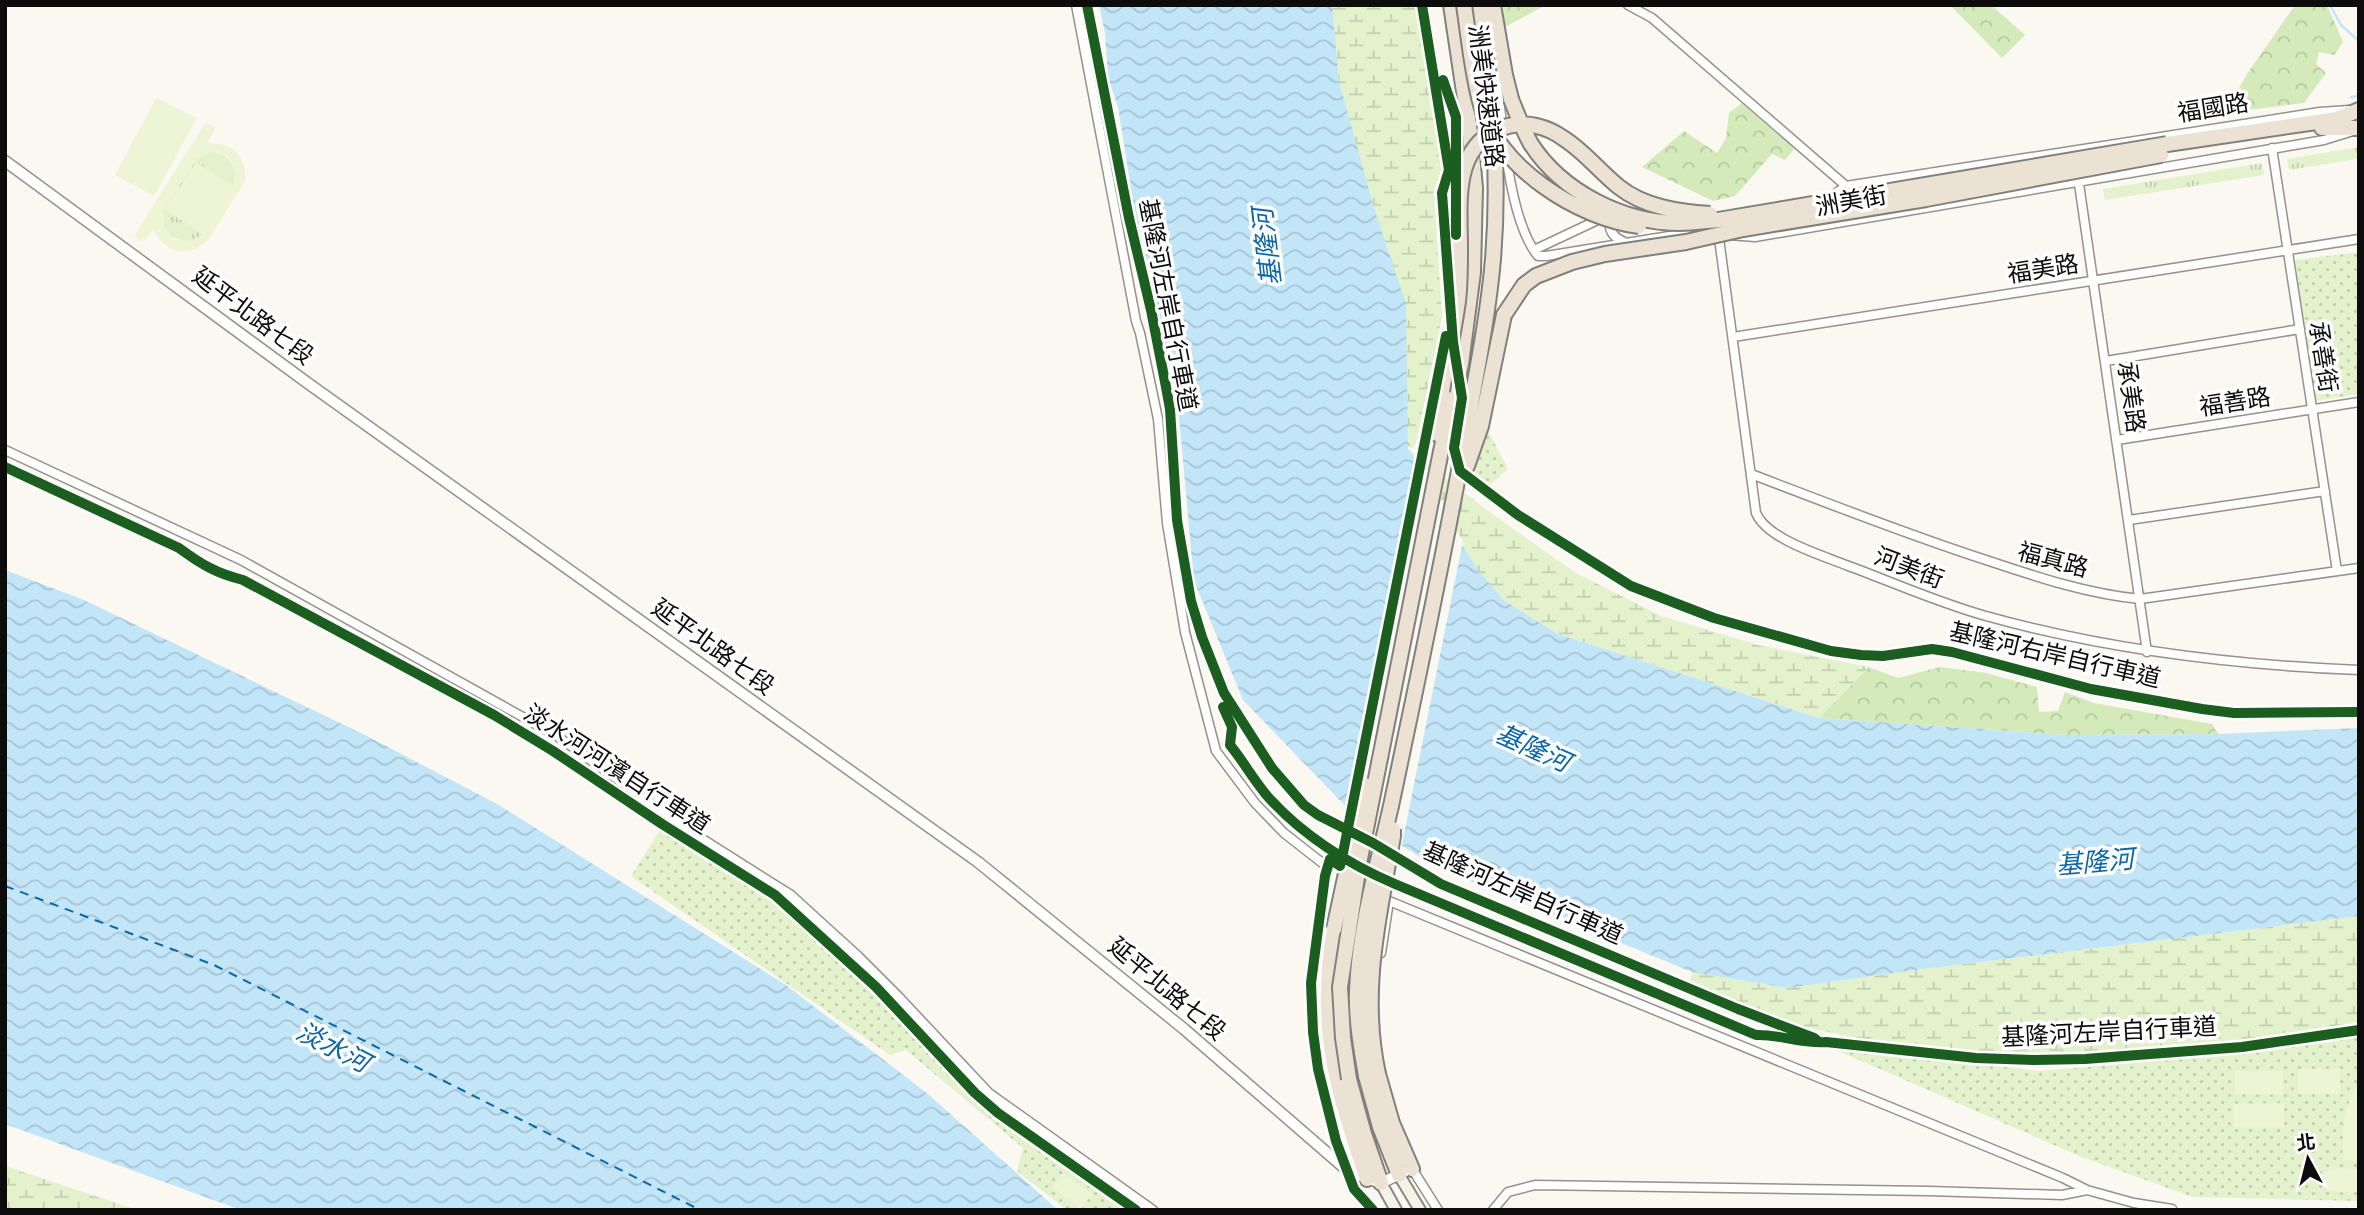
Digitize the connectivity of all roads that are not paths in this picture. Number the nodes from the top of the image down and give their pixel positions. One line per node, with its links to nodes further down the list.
1 (1076, 5): 42 (street)
2 (1451, 5): 36 (highway, 洲美快速道路, bridge)
3 (1464, 5): 18 (highway, bridge)
4 (1479, 5): 34 (highway, 洲美快速道路, bridge)
5 (1485, 5): 22 (street)
6 (1493, 5): 18 (highway, bridge)
7 (1628, 5): 15 (street, 洲美街)
8 (2359, 110): 11 (street, 福國路); 12 (highway)
9 (2359, 129): 10 (street, 福國路); 12 (highway)
10 (2272, 148): 14 (street, 福國路); 23 (street, 承善街)
11 (2074, 149): 14 (street, 承美路); 15 (street, 洲美街)
12 (2168, 149): 18 (highway, bridge)
13 (5, 161): 46 (street, 延平北路七段)
14 (2079, 181): 19 (street, 洲美街); 24 (street, 承美路)
15 (1846, 186): 17 (street, 洲美街)
16 (1614, 212): 17 (street, 洲美街); 21 (street); 22 (street, 洲美街)
17 (1716, 216): 19 (street, 河美街)
18 (1741, 222): 34 (highway, bridge); 36 (highway, bridge)
19 (1718, 233): 21 (street, 洲美街); 26 (street, 河美街)
20 (2359, 239): 23 (street, 福美路)
21 (1628, 242): 22 (street, 洲美街)
22 (1534, 250)
23 (2287, 250): 24 (street, 福美路); 25 (street, 承善街)
24 (2094, 280): 26 (street, 福美路); 27 (street, 承美路)
25 (2300, 328): 27 (street); 29 (street, 承善街)
26 (1733, 337): 32 (street, 河美街)
27 (2106, 361): 30 (street, 承美路)
28 (2359, 402): 29 (street, 福善路)
29 (2312, 410): 30 (street, 福善路); 33 (street, 承善街)
30 (2117, 440): 35 (street, 承美路)
31 (5, 450): 50 (street)
32 (1751, 474): 39 (street, 福真路); 40 (street, 河美街)
33 (2325, 491): 35 (street); 38 (street, 承善街)
34 (1452, 513): 45 (highway, 洲美快速道路, bridge)
35 (2129, 520): 39 (street, 承美路)
36 (1420, 556): 44 (highway, 洲美快速道路, bridge)
37 (2359, 568): 38 (street, 福真路)
38 (2337, 571): 39 (street, 福真路)
39 (2140, 599): 40 (street, 承美路)
40 (2147, 652): 41 (street, 河美街)
41 (2359, 670)
42 (1335, 873): 43 (street); 46 (street)
43 (1389, 901): 45 (street); 48 (street)
44 (1343, 1081): 46 (highway); 47 (highway, 洲美快速道路)
45 (1405, 1172): 47 (street); 52 (main road); 53 (street)
46 (1367, 1179): 47 (street, 延平北路七段)
47 (1381, 1183): 51 (main road)
48 (2087, 1190): 49 (street); 54 (street)
49 (2172, 1209)
50 (1153, 1210)
51 (1396, 1210)
52 (1420, 1210)
53 (1438, 1210)
54 (1493, 1210)

